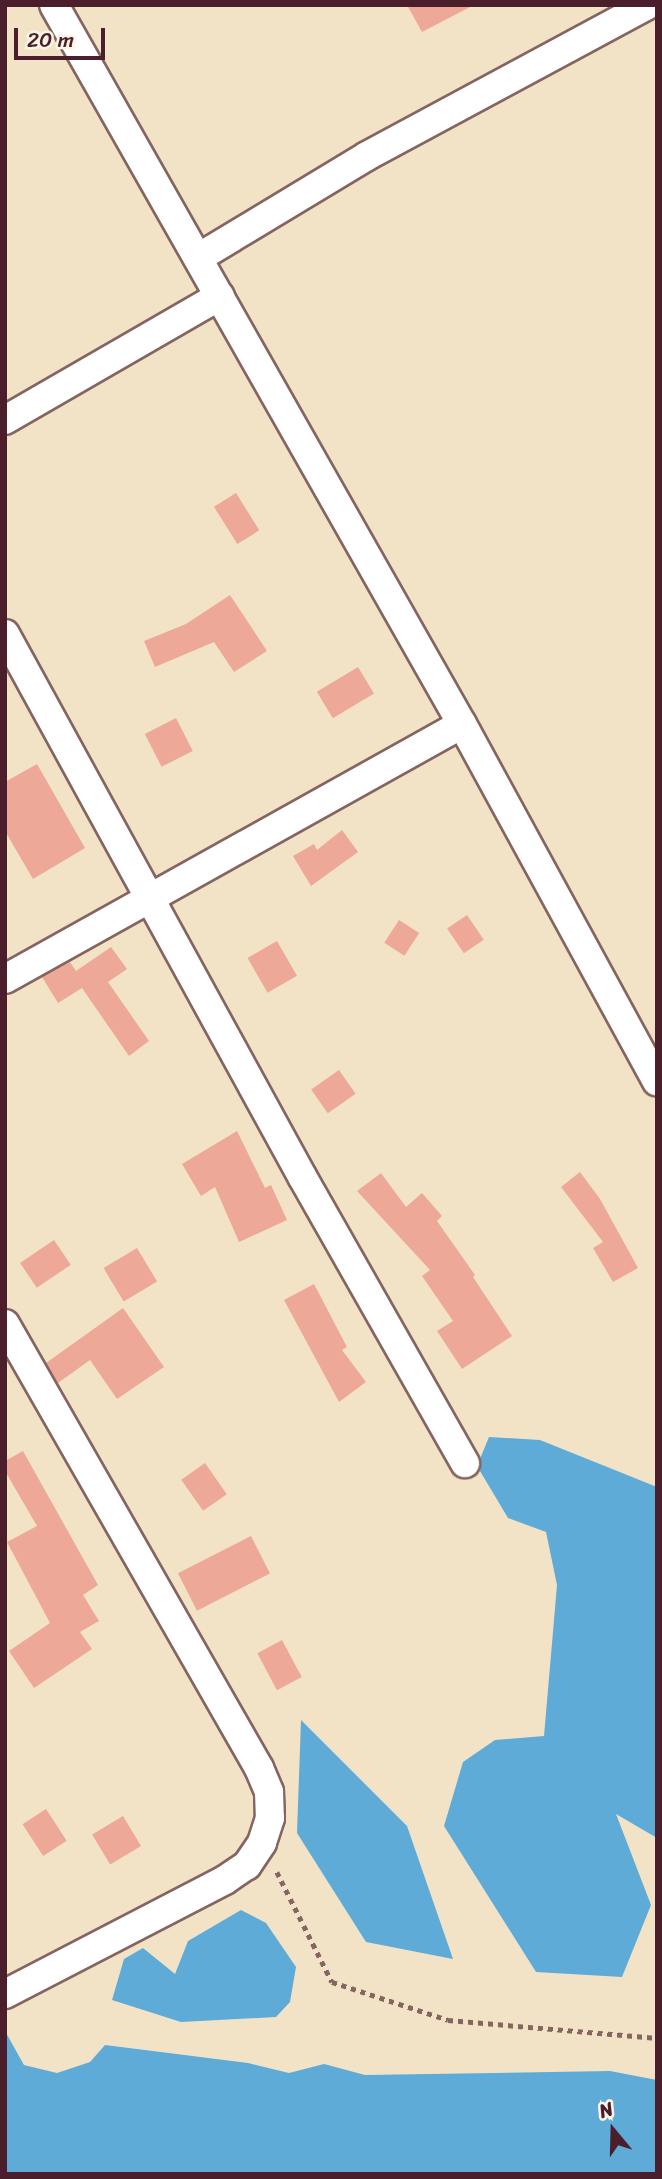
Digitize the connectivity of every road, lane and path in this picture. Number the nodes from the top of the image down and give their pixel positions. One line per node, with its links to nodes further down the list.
1 (54, 5): 3 (street)
2 (647, 5): 3 (street)
3 (198, 258): 4 (street)
4 (220, 296): 5 (street); 7 (street)
5 (5, 420)
6 (5, 634): 8 (street)
7 (462, 724): 8 (street); 10 (street)
8 (150, 900): 9 (street); 12 (street)
9 (5, 979)
10 (657, 1081)
11 (5, 1324): 13 (street)
12 (465, 1463)
13 (262, 1843): 14 (street); 15 (path)
14 (5, 1994)
15 (657, 2038)

